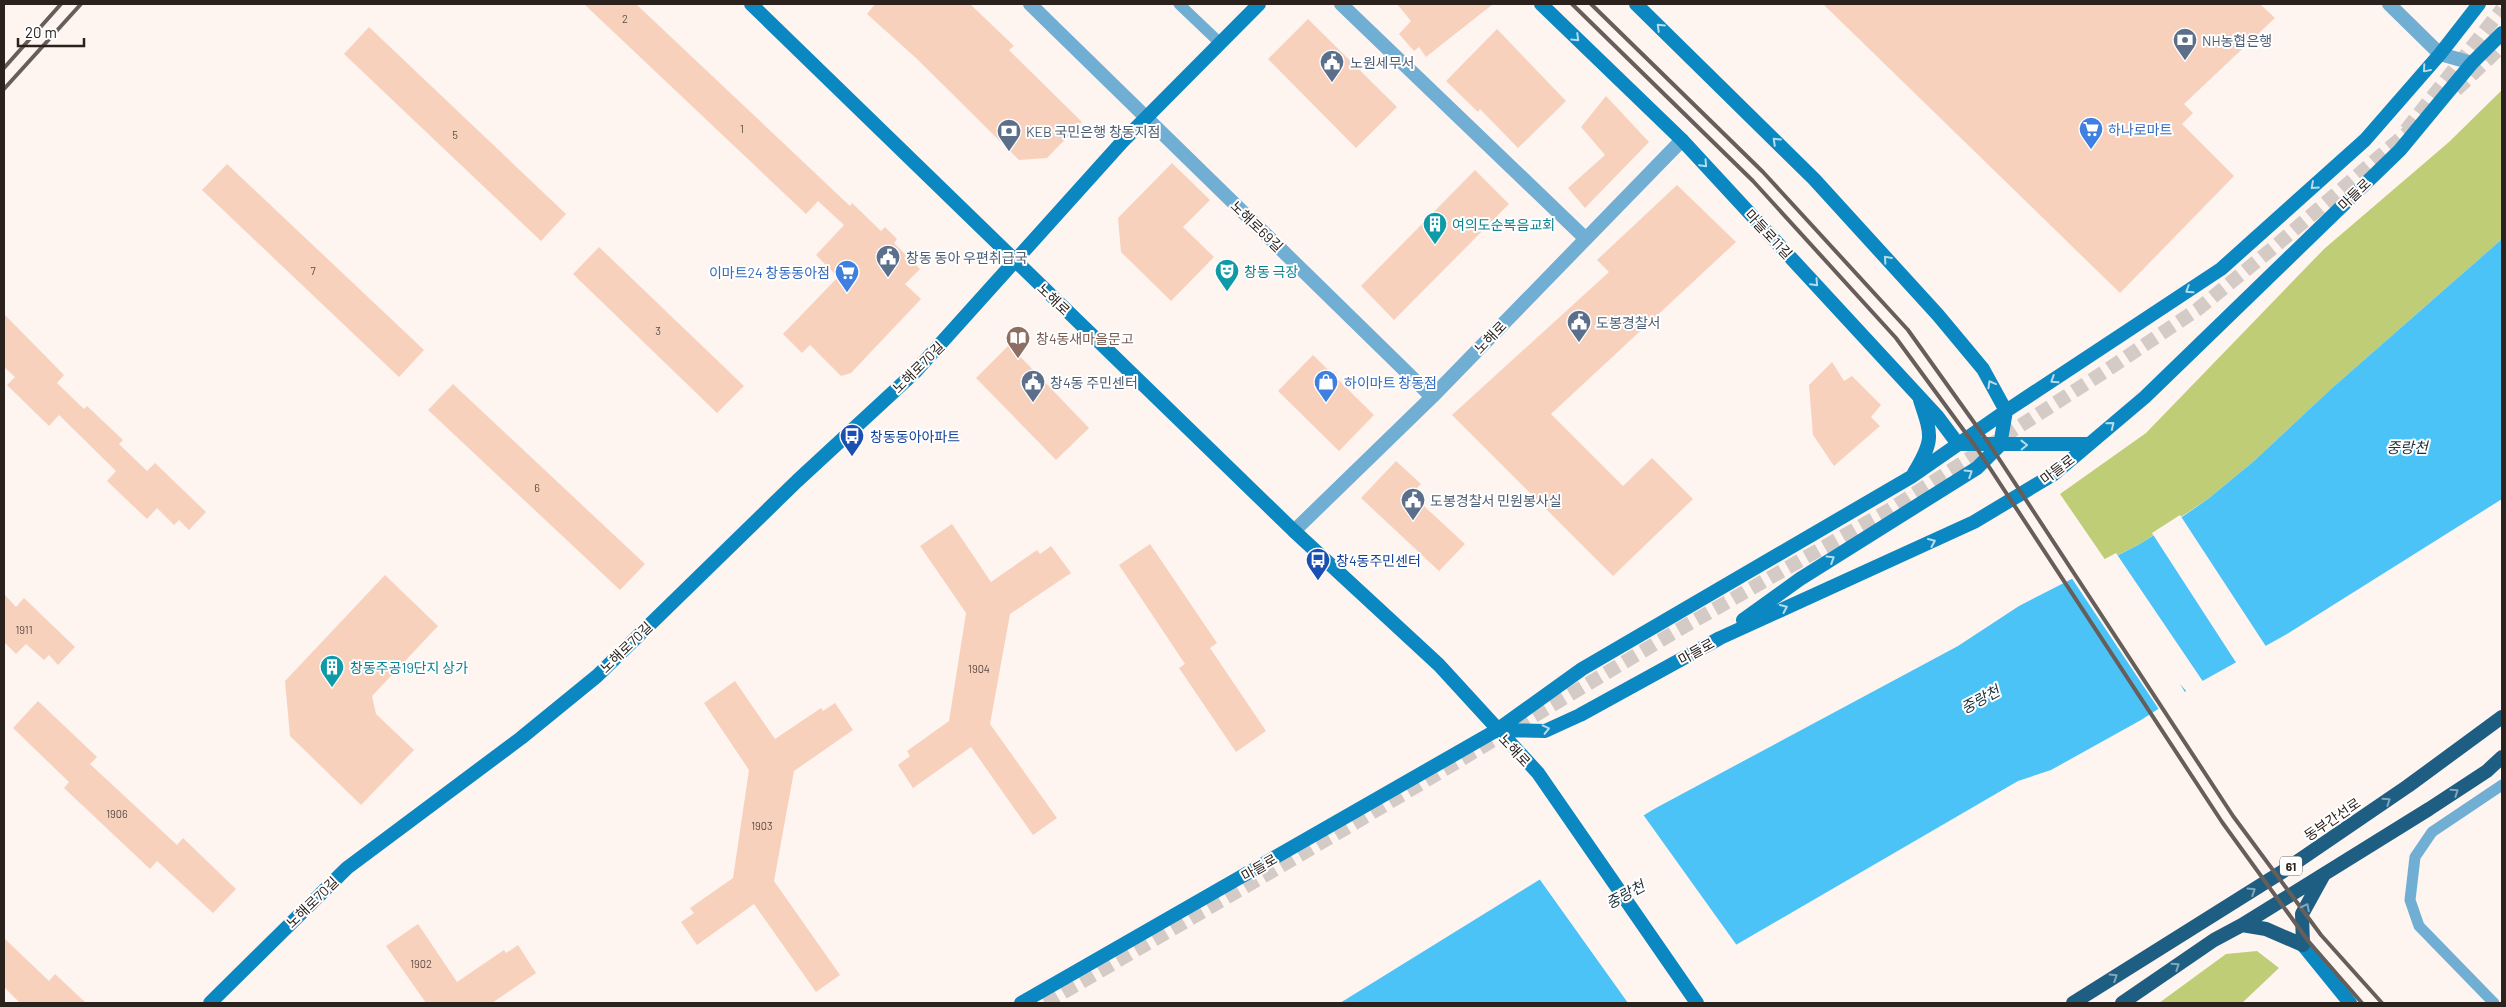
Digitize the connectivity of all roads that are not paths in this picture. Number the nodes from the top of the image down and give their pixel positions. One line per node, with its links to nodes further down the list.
1 (1030, 4): 14 (street, 노해로69길)
2 (1179, 4): 11 (lane)
3 (1259, 4): 11 (main road)
4 (1341, 4): 16 (street)
5 (1541, 4): 15 (main road, 마들로11길, one-way to 15)
6 (1636, 4): 20 (main road, one-way to 6)
7 (2389, 4): 12 (street)
8 (2479, 4): 12 (main road, 마들로)
9 (756, 6): 17 (main road, 노해로)
10 (2502, 33): 13 (main road, 마들로)
11 (1220, 43): 14 (main road)
12 (2440, 54): 13 (street); 20 (main road, 마들로, one-way to 20)
13 (2472, 63): 22 (main road, 마들로, one-way to 13)
14 (1146, 118): 17 (main road); 19 (street, 노해로69길)
15 (1682, 140): 16 (street, 노해로); 18 (main road, 마들로11길, one-way to 18)
16 (1586, 238): 19 (street, 노해로)
17 (1015, 261): 25 (main road, 노해로); 34 (main road, 노해로70길)
18 (1918, 395): 21 (main road, 마들로11길); 24 (main road)
19 (1432, 396): 25 (street, 노해로)
20 (2006, 411): 21 (main road, 마들로); 23 (main road)
21 (1958, 444): 23 (main road); 24 (main road, 마들로)
22 (2088, 444): 23 (main road, one-way to 22); 26 (main road, 마들로, one-way to 22)
23 (2000, 445): 26 (main road, one-way to 23)
24 (1911, 478): 28 (main road, 마들로)
25 (1294, 531): 28 (main road, 노해로)
26 (1720, 638): 28 (main road, 마들로, one-way to 26)
27 (2502, 717): 37 (highway, 동부간선로 / 61, one-way to 27)
28 (1498, 730): 35 (main road, 마들로); 36 (main road, 노해로)
29 (2502, 757): 31 (highway, one-way to 29)
30 (2502, 785): 40 (lane)
31 (2325, 873): 32 (highway); 33 (highway, one-way to 31)
32 (2242, 925): 33 (highway); 38 (highway, one-way to 32)
33 (2303, 945): 39 (main road)
34 (210, 1003)
35 (1021, 1003)
36 (1697, 1003)
37 (2073, 1003)
38 (2122, 1003)
39 (2350, 1003)
40 (2494, 1003)

